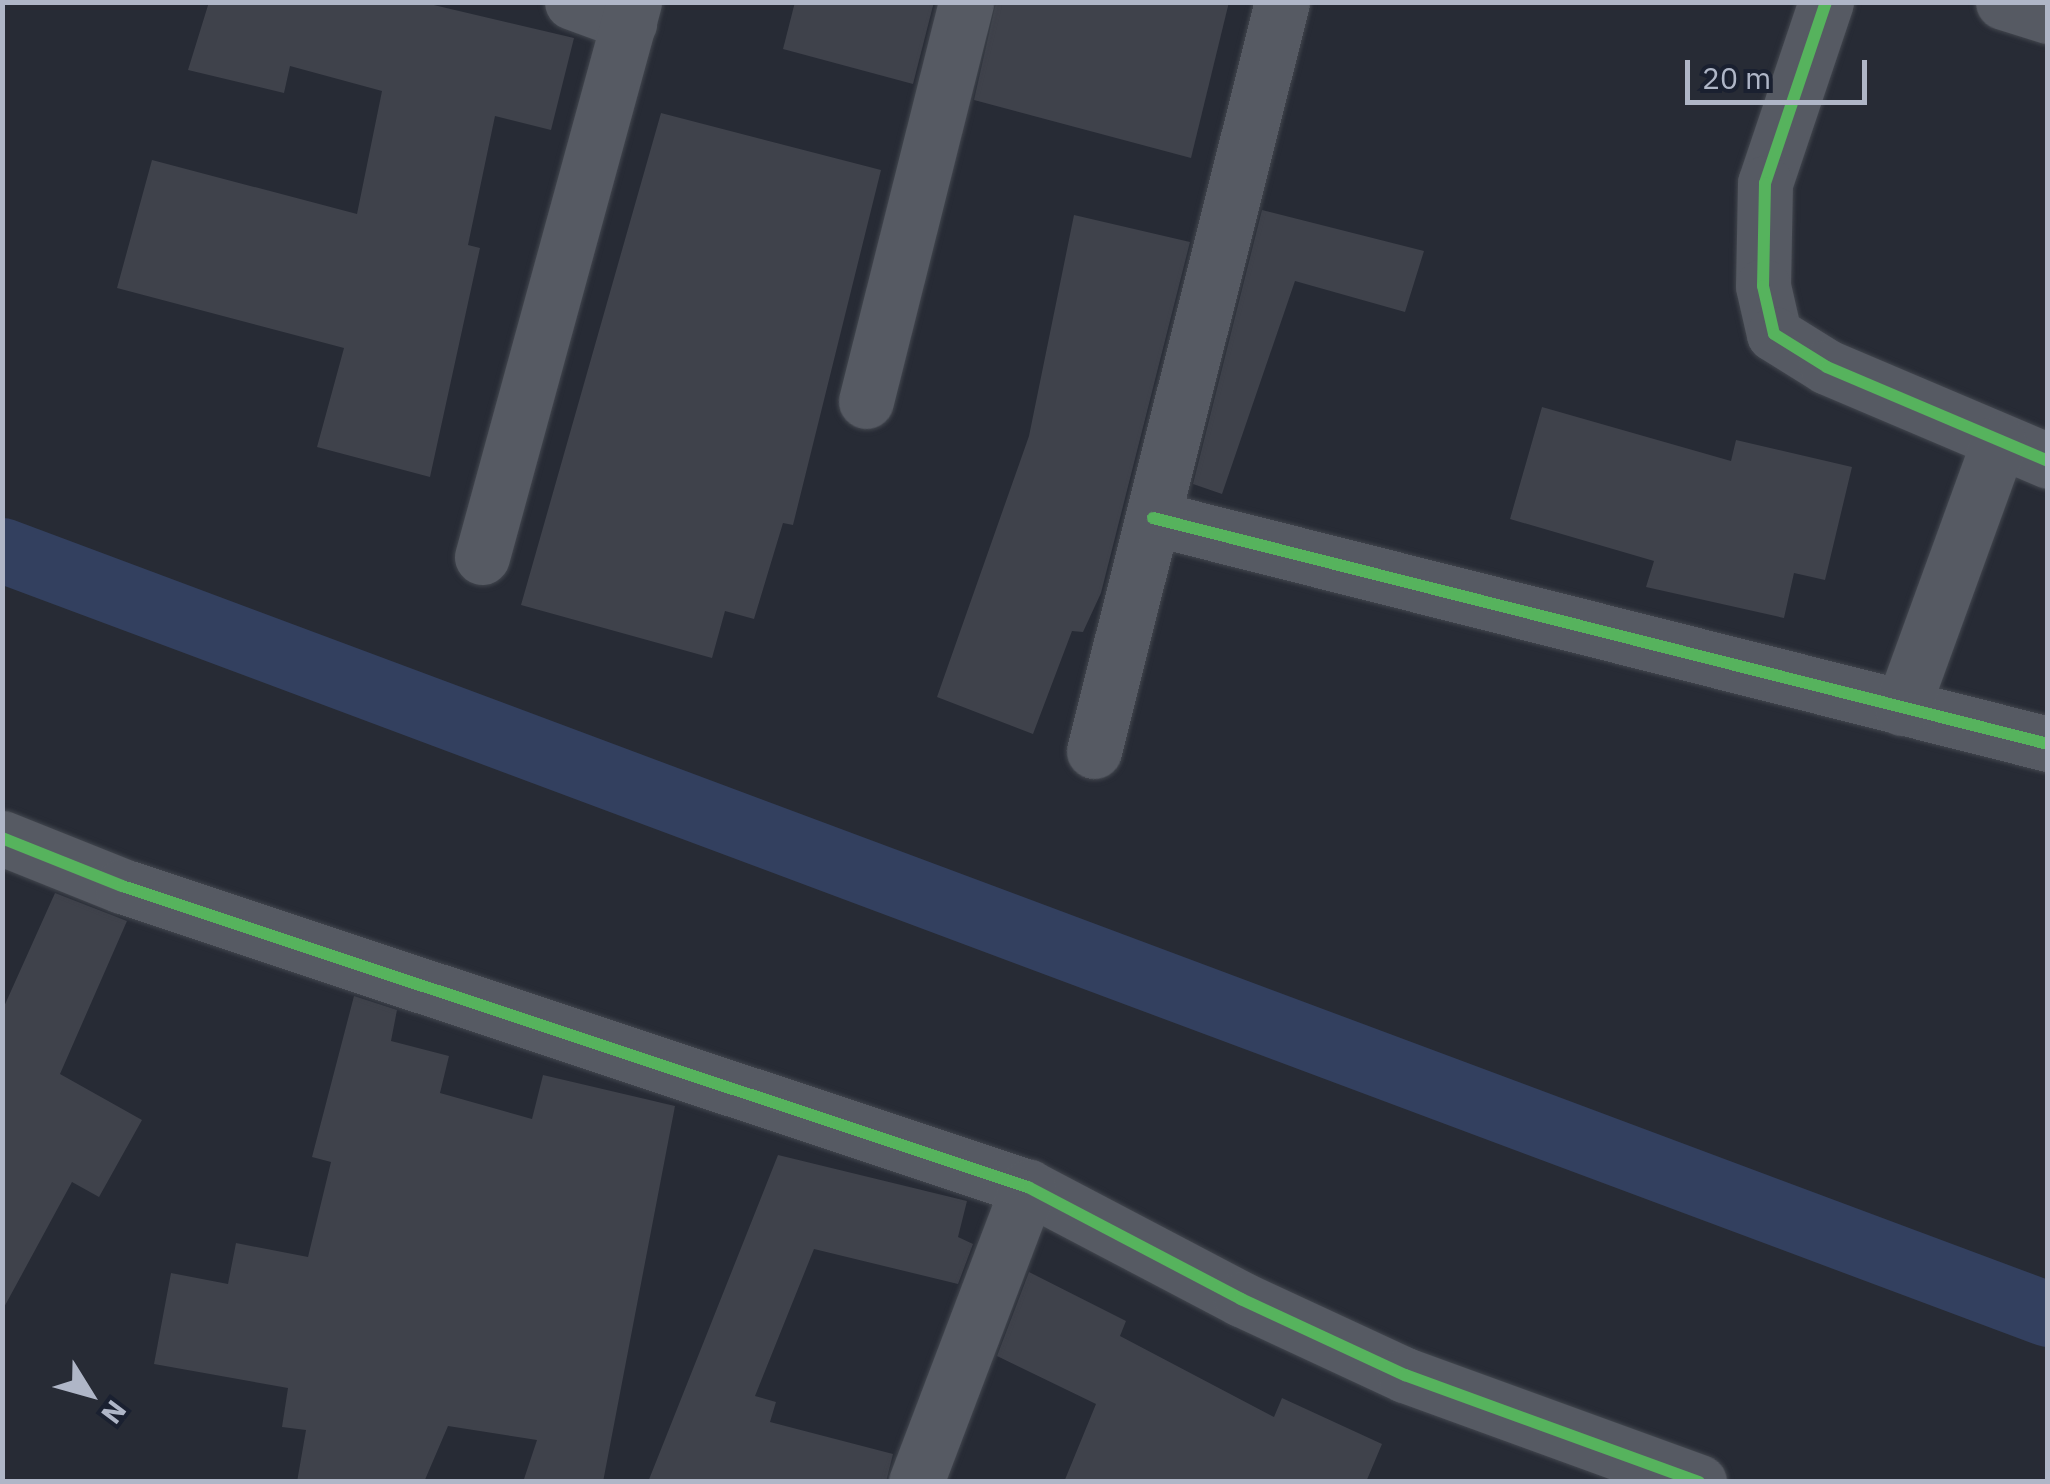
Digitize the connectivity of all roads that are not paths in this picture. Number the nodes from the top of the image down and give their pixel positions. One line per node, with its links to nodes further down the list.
1 (572, 2): 6 (street)
2 (966, 2): 8 (street)
3 (1282, 2): 10 (street)
4 (1826, 2): 9 (street)
5 (2003, 2): 7 (street)
6 (631, 12): 11 (street)
7 (2048, 16)
8 (866, 401)
9 (2023, 452): 12 (street)
10 (1152, 518): 12 (street); 14 (street)
11 (482, 557)
12 (1902, 708): 13 (street)
13 (2048, 744)
14 (1094, 751)
15 (2, 838): 16 (street)
16 (1028, 1188): 17 (street); 18 (street)
17 (916, 1482)
18 (1698, 1482)

